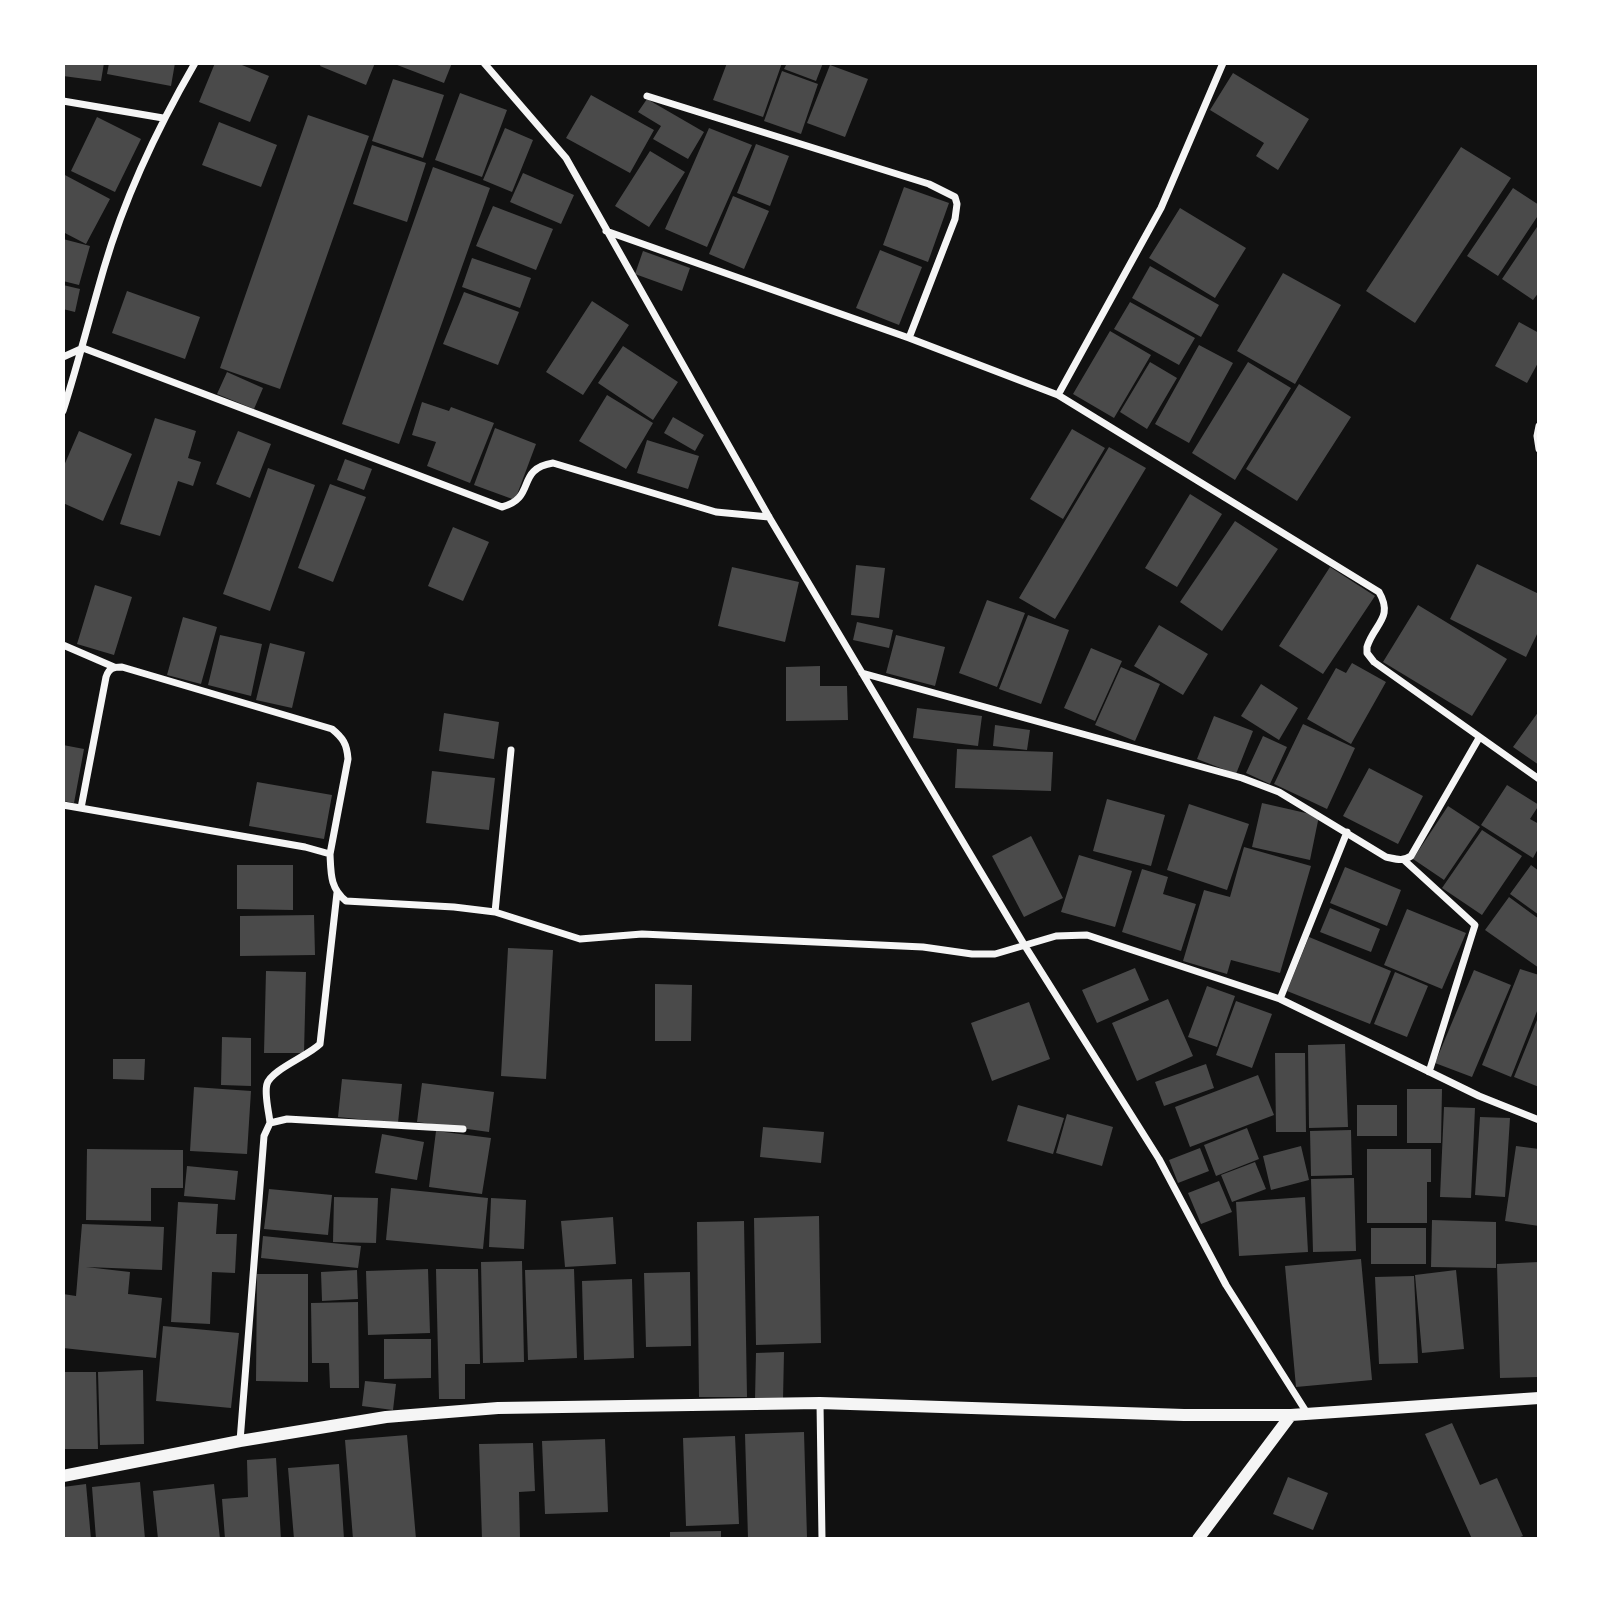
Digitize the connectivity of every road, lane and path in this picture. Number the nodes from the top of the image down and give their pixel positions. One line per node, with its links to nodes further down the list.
1 (195, 63): 8 (street)
2 (484, 63): 5 (street)
3 (496, 63): 5 (street)
4 (1223, 63): 13 (street)
5 (493, 71): 9 (street)
6 (647, 96): 10 (street)
7 (63, 101): 8 (street)
8 (163, 118): 11 (street)
9 (606, 231): 10 (street); 17 (street)
10 (909, 338): 13 (street)
11 (83, 348): 12 (street); 14 (street); 17 (street)
12 (63, 357)
13 (1058, 395): 21 (street)
14 (63, 411)
15 (1539, 426): 16 (street)
16 (1539, 449)
17 (769, 517): 20 (street)
18 (63, 646): 19 (street)
19 (114, 667): 25 (street); 27 (street)
20 (862, 673): 26 (street); 31 (street)
21 (1479, 738): 23 (street); 28 (street)
22 (511, 750): 30 (street)
23 (1539, 779)
24 (63, 805): 25 (street)
25 (81, 808): 27 (street)
26 (1347, 832): 28 (street); 32 (street)
27 (330, 854): 29 (street)
28 (1404, 860): 33 (street)
29 (337, 893): 30 (street); 35 (street)
30 (495, 912): 31 (street)
31 (1025, 946): 32 (street); 39 (street)
32 (1280, 999): 33 (street)
33 (1429, 1072): 34 (street)
34 (1539, 1120)
35 (270, 1123): 36 (street); 41 (street)
36 (463, 1129)
37 (1539, 1398): 39 (street)
38 (820, 1403): 40 (street); 41 (street); 43 (street)
39 (1307, 1414): 40 (street)
40 (1291, 1415): 44 (street)
41 (240, 1441): 42 (street)
42 (63, 1476)
43 (822, 1539)
44 (1198, 1539)

